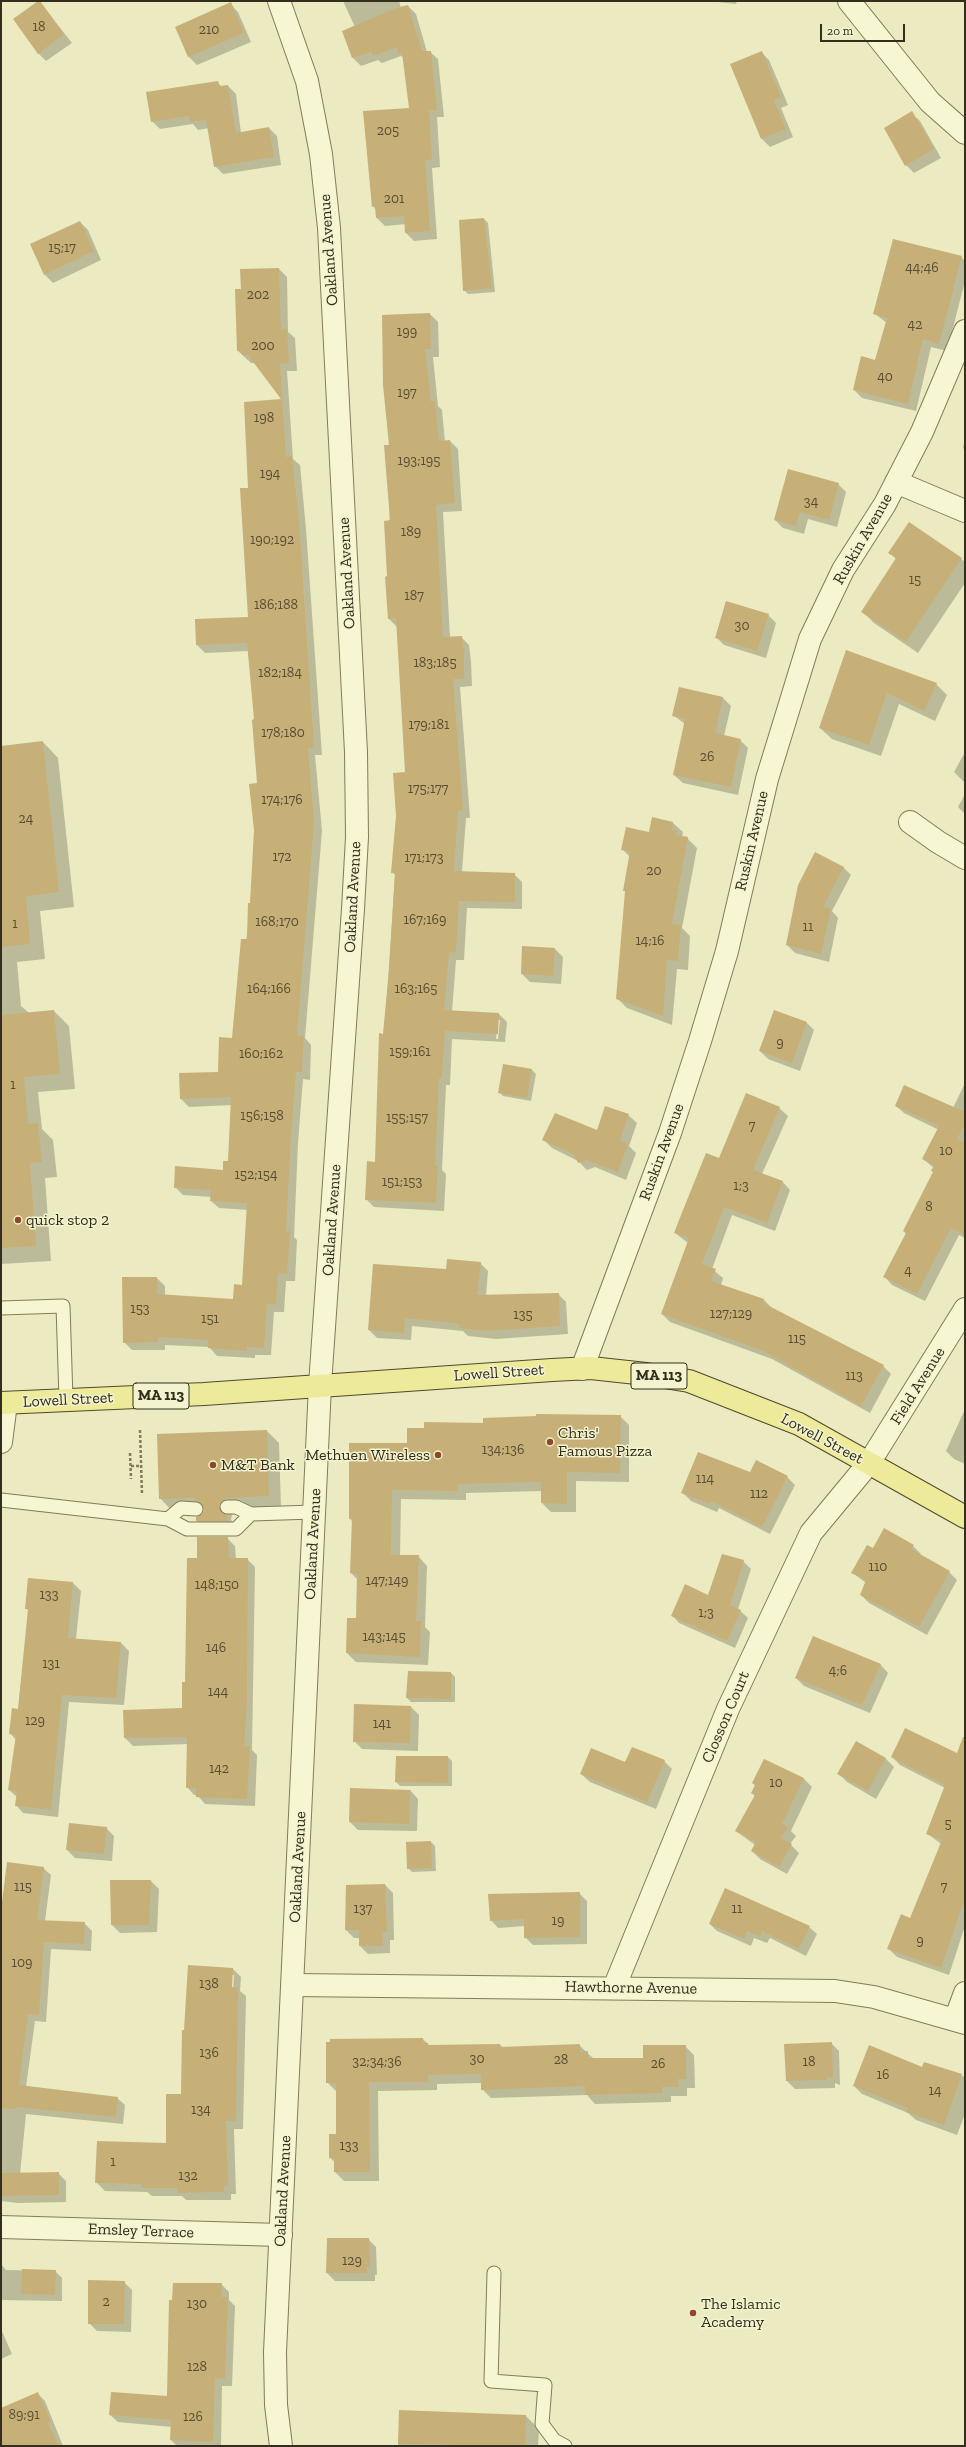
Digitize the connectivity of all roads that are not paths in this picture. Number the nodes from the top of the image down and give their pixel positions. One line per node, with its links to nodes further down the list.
1 (279, 1): 12 (street, Oakland Avenue)
2 (849, 1): 3 (street)
3 (965, 133)
4 (965, 332): 5 (street, Ruskin Avenue)
5 (896, 482): 6 (street); 11 (street, Ruskin Avenue)
6 (965, 512)
7 (910, 822): 8 (street)
8 (965, 858)
9 (1, 1308): 13 (lane)
10 (965, 1309): 16 (street, Field Avenue)
11 (582, 1369): 12 (main road, Lowell Street / MA 113); 16 (main road, Lowell Street / MA 113)
12 (320, 1385): 13 (main road, Lowell Street / MA 113); 20 (street, Oakland Avenue)
13 (66, 1399): 14 (main road, Lowell Street / MA 113)
14 (3, 1403): 15 (street)
15 (1, 1442)
16 (869, 1463): 22 (main road, Lowell Street / MA 113); 25 (street, Closson Court)
17 (1, 1500): 23 (lane)
18 (227, 1507): 21 (lane)
19 (196, 1509): 23 (lane)
20 (314, 1512): 21 (lane); 24 (street, Oakland Avenue)
21 (251, 1514): 23 (lane)
22 (965, 1517)
23 (168, 1519)
24 (293, 1985): 25 (street, Hawthorne Avenue); 29 (street, Oakland Avenue)
25 (614, 1988): 27 (street, Hawthorne Avenue)
26 (965, 1994): 27 (street)
27 (960, 2022)
28 (1, 2227): 29 (street, Emsley Terrace)
29 (281, 2235): 31 (street, Oakland Avenue)
30 (494, 2273): 32 (lane)
31 (281, 2446)
32 (565, 2446)

